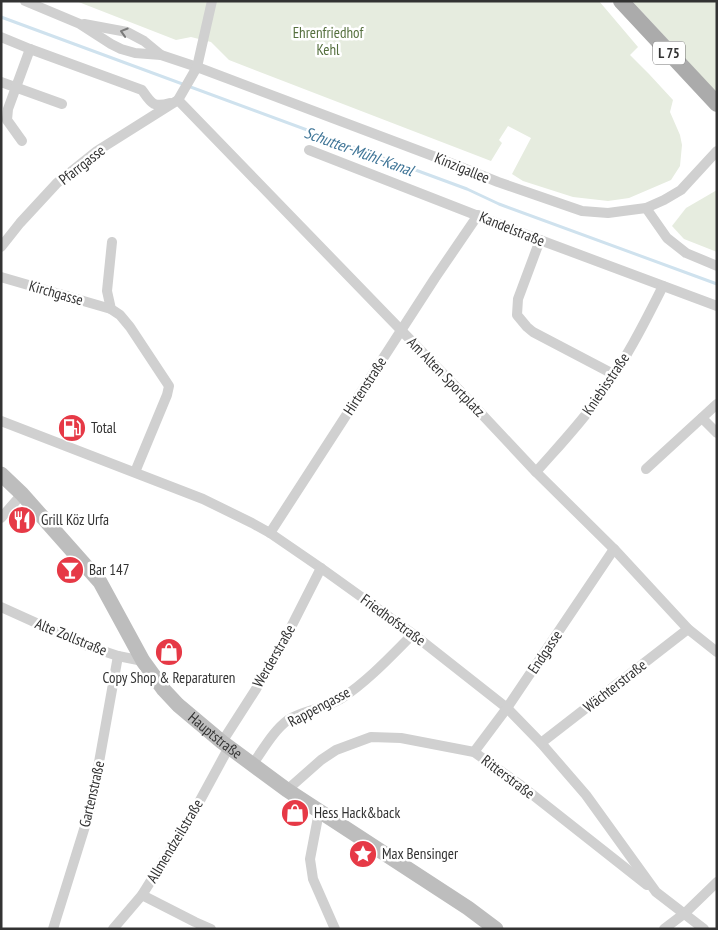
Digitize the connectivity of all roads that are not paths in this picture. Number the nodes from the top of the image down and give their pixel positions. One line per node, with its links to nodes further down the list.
1 (25, 1): 4 (street, Kinzigallee)
2 (212, 1): 8 (street)
3 (621, 1): 13 (main road, L 75)
4 (80, 24): 7 (street, Kinzigallee); 7 (street, Kinzigallee, one-way to 4)
5 (1, 37): 6 (street)
6 (30, 49): 10 (street); 11 (street)
7 (161, 55): 8 (street, Kinzigallee)
8 (197, 67): 11 (street, Pfarrgasse); 17 (street, Kinzigallee)
9 (1, 82): 10 (street)
10 (16, 88): 12 (street); 14 (street)
11 (178, 100): 21 (street, Pfarrgasse); 27 (street, Am Alten Sportplatz)
12 (62, 104)
13 (717, 104)
14 (22, 141)
15 (309, 150): 18 (street, Kandelstraße)
16 (717, 151): 17 (street, Kinzigallee)
17 (646, 208): 22 (street)
18 (478, 215): 19 (street, Kandelstraße); 27 (street, Hirtenstraße)
19 (540, 240): 24 (street, Kandelstraße); 28 (street)
20 (112, 242): 26 (street)
21 (2, 246)
22 (717, 266)
23 (1, 277): 26 (street, Kirchgasse)
24 (663, 286): 25 (street, Kandelstraße); 28 (street, Kniebisstraße)
25 (717, 306)
26 (110, 309): 34 (street)
27 (401, 331): 35 (street, Am Alten Sportplatz); 39 (street, Hirtenstraße)
28 (615, 375): 35 (street, Kniebisstraße)
29 (717, 404): 30 (street)
30 (702, 418): 32 (street); 33 (street)
31 (1, 421): 34 (street, Friedhofstraße)
32 (717, 433)
33 (646, 469)
34 (135, 472): 39 (street, Friedhofstraße)
35 (536, 472): 40 (street, Am Alten Sportplatz)
36 (1, 474): 37 (street, Hauptstraße)
37 (22, 494): 38 (street); 47 (street, Hauptstraße)
38 (1, 518)
39 (270, 533): 41 (street, Friedhofstraße)
40 (614, 550): 43 (street, Am Alten Sportplatz); 48 (street, Endgasse)
41 (321, 568): 44 (street, Friedhofstraße); 50 (street, Werderstraße)
42 (1, 607): 46 (street, Alte Zollstraße)
43 (688, 629): 45 (street, Am Alten Sportplatz); 49 (street, Wächterstraße)
44 (413, 634): 48 (street, Friedhofstraße); 52 (street, Rappengasse)
45 (716, 650)
46 (118, 656): 47 (street, Alte Zollstraße); 59 (street, Gartenstraße)
47 (143, 661): 50 (street, Hauptstraße)
48 (507, 708): 49 (street, Friedhofstraße); 51 (street, Endgasse)
49 (541, 743): 56 (street, Friedhofstraße)
50 (225, 744): 52 (street, Hauptstraße); 57 (street, Allmendzeilstraße)
51 (474, 752): 53 (street, Ritterstraße); 56 (street, Ritterstraße)
52 (252, 765): 53 (street, Hauptstraße)
53 (287, 790): 54 (street, Hauptstraße)
54 (319, 812): 62 (street); 63 (street, Hauptstraße)
55 (717, 882): 58 (street)
56 (656, 892): 58 (street, Friedhofstraße)
57 (142, 895): 60 (street, Allmendzeilstraße); 61 (street)
58 (684, 913): 64 (street); 65 (street, Friedhofstraße)
59 (53, 929)
60 (113, 929)
61 (211, 929)
62 (335, 929)
63 (496, 929)
64 (664, 929)
65 (704, 929)

